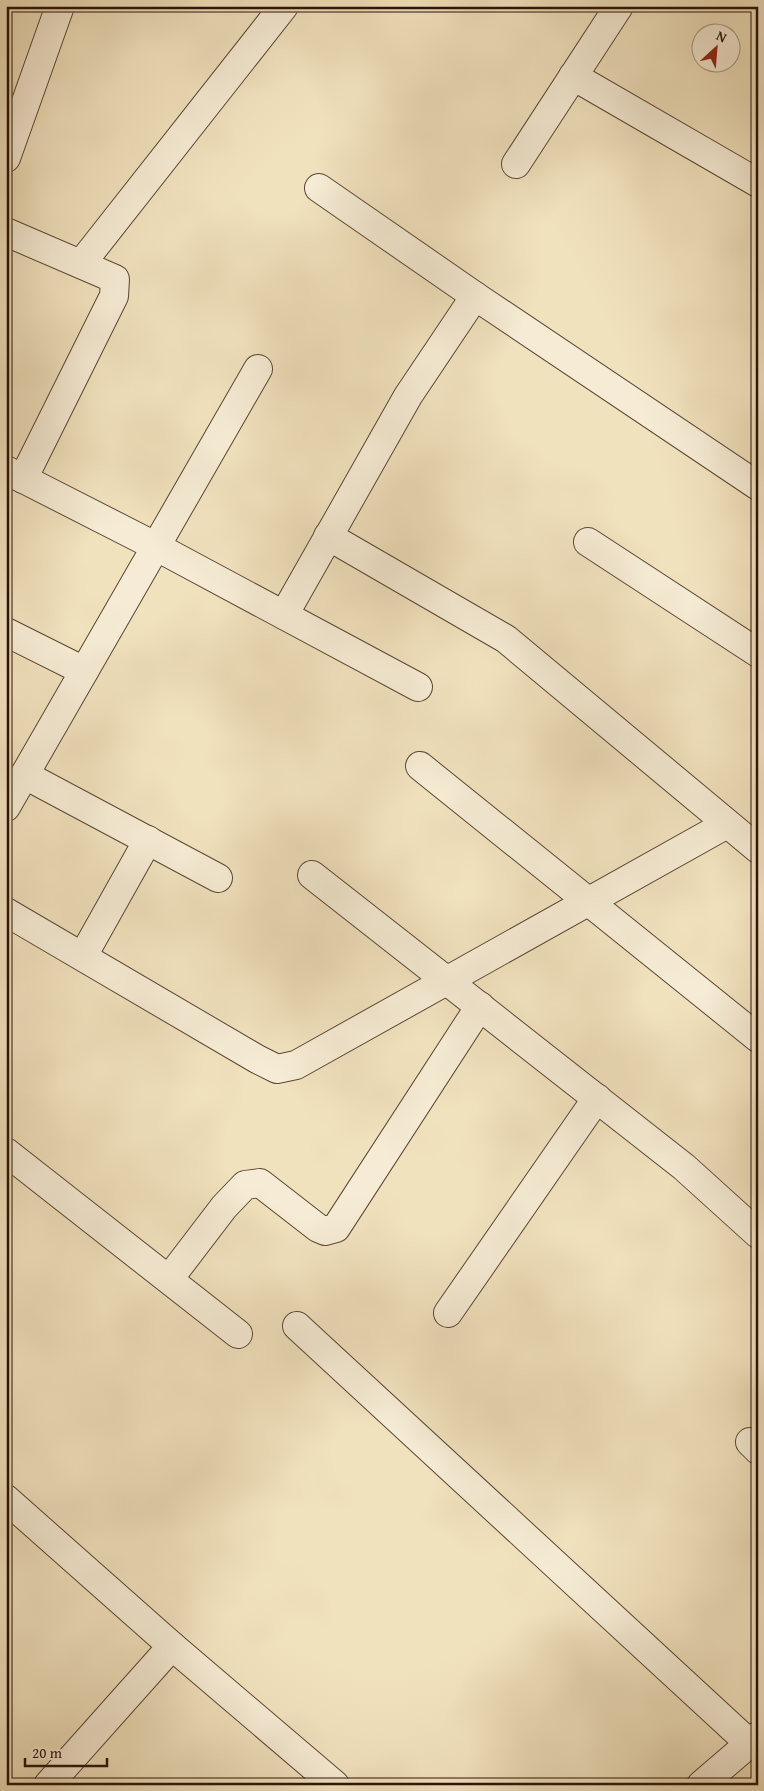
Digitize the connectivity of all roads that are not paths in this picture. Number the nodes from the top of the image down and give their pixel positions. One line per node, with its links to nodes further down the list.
1 (60, 6): 5 (street)
2 (284, 6): 10 (street)
3 (618, 6): 4 (street)
4 (573, 76): 6 (street); 7 (street)
5 (6, 158)
6 (516, 164)
7 (758, 182)
8 (319, 188): 11 (street)
9 (6, 232): 10 (street)
10 (81, 264): 13 (street)
11 (475, 296): 14 (street); 15 (street)
12 (258, 370): 17 (street)
13 (15, 475): 17 (street)
14 (758, 486)
15 (328, 536): 18 (street); 26 (street)
16 (588, 542): 20 (street)
17 (155, 546): 18 (street); 21 (street)
18 (284, 615): 22 (street)
19 (6, 632): 21 (street)
20 (758, 653)
21 (84, 671): 24 (street)
22 (418, 687)
23 (420, 766): 31 (street)
24 (25, 774): 25 (street); 27 (street)
25 (7, 803)
26 (727, 824): 28 (street); 31 (street)
27 (148, 840): 30 (street); 33 (street)
28 (758, 849)
29 (312, 875): 34 (street)
30 (218, 878)
31 (588, 901): 34 (street); 36 (street)
32 (6, 912): 33 (street)
33 (83, 956): 34 (street)
34 (446, 980): 35 (street)
35 (480, 1006): 37 (street); 40 (street)
36 (758, 1038)
37 (597, 1098): 39 (street); 41 (street)
38 (6, 1152): 40 (street)
39 (758, 1234)
40 (169, 1279): 43 (street)
41 (448, 1313)
42 (297, 1326): 46 (street)
43 (238, 1334)
44 (6, 1499): 45 (street)
45 (172, 1646): 47 (street); 48 (street)
46 (754, 1739): 49 (street)
47 (48, 1785)
48 (335, 1785)
49 (701, 1785)

